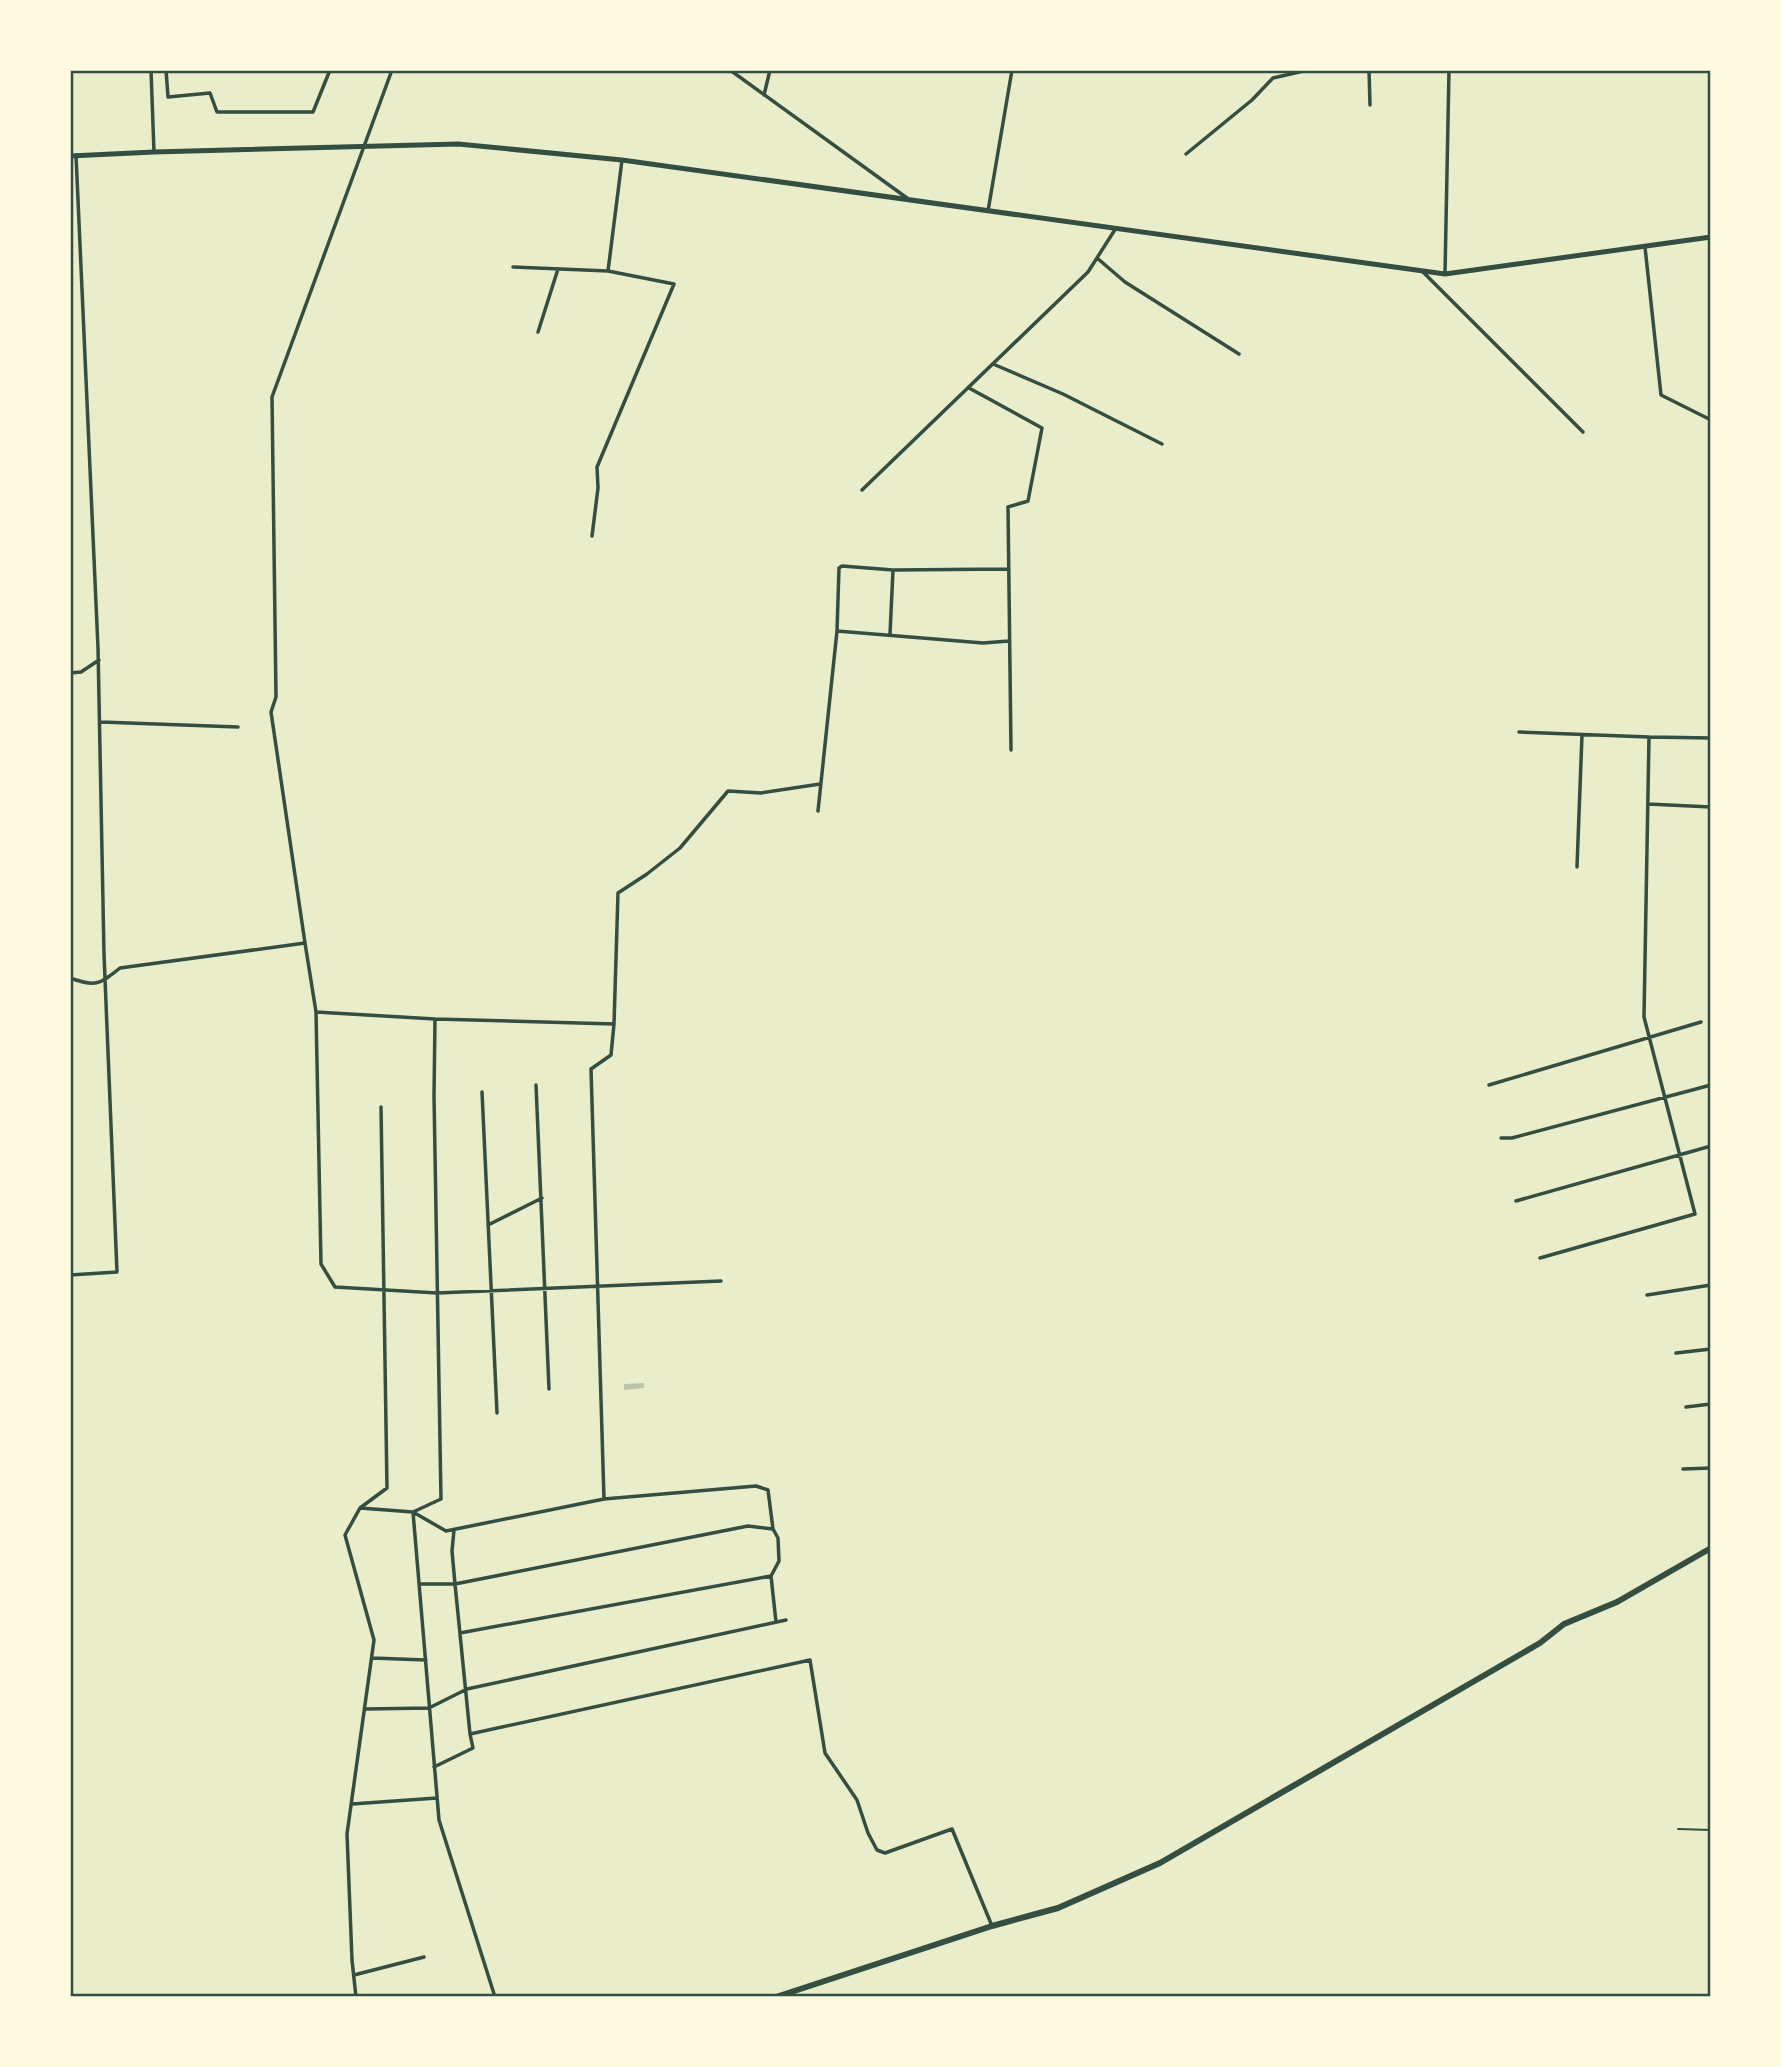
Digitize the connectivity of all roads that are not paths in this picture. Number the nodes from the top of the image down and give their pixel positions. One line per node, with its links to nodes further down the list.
1 (151, 70): 14 (street)
2 (166, 70): 3 (street)
3 (330, 70)
4 (392, 70): 13 (street)
5 (730, 70): 11 (street)
6 (770, 70): 11 (street)
7 (1012, 70): 19 (street)
8 (1308, 70): 15 (street)
9 (1369, 70): 12 (street)
10 (1449, 70): 28 (street)
11 (764, 96): 18 (street)
12 (1370, 105)
13 (366, 146): 14 (main road); 17 (main road); 57 (street)
14 (154, 152): 16 (main road)
15 (1186, 154)
16 (73, 155): 43 (street)
17 (622, 160): 18 (main road); 26 (street)
18 (909, 200): 19 (main road)
19 (988, 211): 20 (main road)
20 (1116, 229): 23 (street); 27 (main road)
21 (1711, 237): 22 (main road)
22 (1645, 247): 28 (main road); 33 (street)
23 (1097, 258): 30 (street); 31 (street)
24 (513, 267): 25 (street)
25 (558, 269): 26 (street); 29 (street)
26 (608, 271): 37 (street)
27 (1422, 271): 28 (main road); 34 (street)
28 (1445, 274)
29 (538, 332)
30 (1239, 354)
31 (993, 364): 32 (street); 35 (street)
32 (969, 388): 36 (street); 38 (street)
33 (1711, 420)
34 (1583, 432)
35 (1162, 444)
36 (862, 491)
37 (592, 536)
38 (1008, 569): 39 (street); 42 (street)
39 (893, 570): 40 (street); 41 (street)
40 (837, 631): 41 (street); 52 (street)
41 (890, 634): 42 (street)
42 (1009, 641): 51 (street)
43 (99, 660): 44 (street); 45 (street)
44 (70, 673)
45 (100, 722): 46 (street); 59 (street)
46 (238, 727)
47 (1519, 732): 48 (street)
48 (1582, 734): 49 (street); 56 (street)
49 (1649, 737): 50 (street); 53 (street)
50 (1711, 738)
51 (1011, 750)
52 (820, 784): 55 (street); 63 (street)
53 (1648, 804): 54 (street); 64 (street)
54 (1711, 807)
55 (818, 811)
56 (1577, 867)
57 (305, 943): 59 (street); 60 (street)
58 (70, 978): 59 (street)
59 (106, 979): 78 (street)
60 (316, 1012): 61 (street); 83 (street)
61 (435, 1019): 63 (street); 85 (street)
62 (1701, 1022): 64 (street)
63 (614, 1024): 81 (street)
64 (1649, 1037): 65 (street); 69 (street)
65 (1489, 1084)
66 (536, 1085): 74 (street)
67 (1711, 1086): 69 (street)
68 (482, 1092): 76 (street)
69 (1665, 1098): 71 (street); 73 (street)
70 (381, 1107): 83 (street)
71 (1501, 1138)
72 (1711, 1146): 73 (street)
73 (1680, 1155): 75 (street); 77 (street)
74 (542, 1198): 76 (street); 82 (street)
75 (1516, 1201)
76 (488, 1225): 84 (street)
77 (1540, 1258)
78 (70, 1275)
79 (721, 1280): 81 (street)
80 (1711, 1285): 86 (street)
81 (597, 1286): 82 (street); 95 (street)
82 (545, 1288): 84 (street); 89 (street)
83 (384, 1290): 85 (street); 96 (street)
84 (491, 1291): 85 (street); 92 (street)
85 (437, 1293): 97 (street)
86 (1647, 1295)
87 (1711, 1349): 88 (street)
88 (1676, 1353)
89 (549, 1389)
90 (1711, 1404): 91 (street)
91 (1686, 1407)
92 (496, 1413)
93 (1711, 1468): 94 (street)
94 (1683, 1469)
95 (604, 1499): 98 (street); 99 (street)
96 (360, 1508): 97 (street); 107 (street)
97 (414, 1512): 99 (street); 102 (street)
98 (773, 1529): 101 (street); 103 (street)
99 (454, 1530): 103 (street)
100 (1711, 1548): 116 (main road)
101 (771, 1576): 105 (street); 106 (street)
102 (419, 1584): 103 (street); 108 (street)
103 (455, 1584): 106 (street)
104 (786, 1620): 105 (street)
105 (776, 1622): 109 (street)
106 (460, 1633): 109 (street)
107 (372, 1658): 108 (street); 111 (street)
108 (426, 1661): 110 (street)
109 (467, 1689): 110 (street); 112 (street)
110 (429, 1708): 111 (street); 113 (street)
111 (365, 1709): 115 (street)
112 (470, 1734): 113 (street); 116 (street)
113 (435, 1767): 114 (street)
114 (437, 1798): 115 (street); 120 (street)
115 (351, 1804): 118 (street)
116 (992, 1926): 121 (main road)
117 (424, 1957): 118 (street)
118 (354, 1975): 119 (street)
119 (356, 1997)
120 (495, 1997)
121 (776, 1997)

